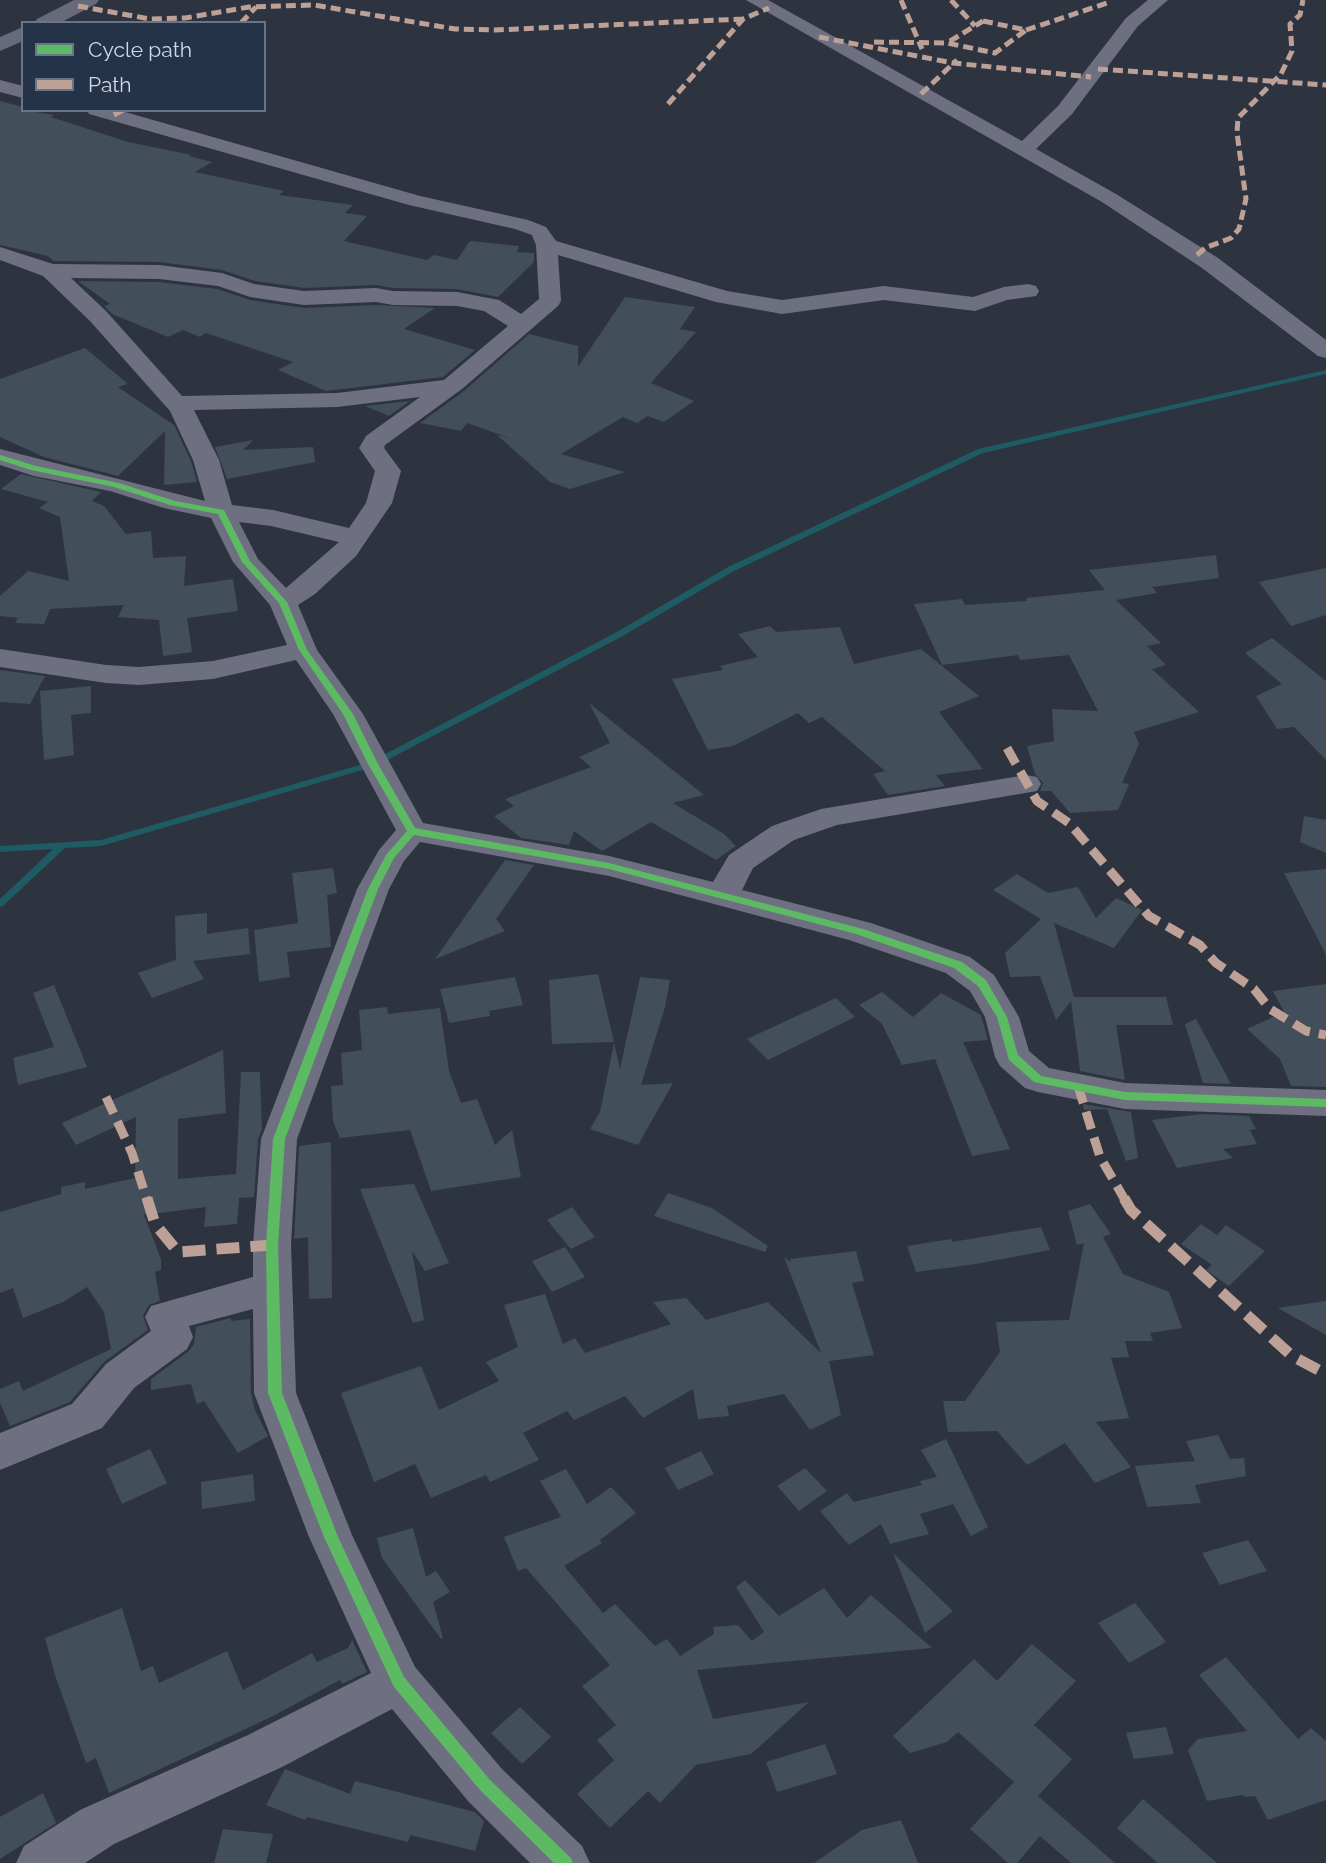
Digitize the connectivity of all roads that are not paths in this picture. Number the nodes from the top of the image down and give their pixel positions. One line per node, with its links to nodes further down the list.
1 (89, 0): 6 (street)
2 (755, 0): 5 (street)
3 (1159, 0): 12 (street)
4 (804, 6): 5 (street)
5 (788, 19): 12 (street)
6 (48, 21)
7 (21, 34): 8 (street)
8 (0, 45)
9 (0, 86): 10 (street)
10 (21, 91)
11 (103, 112): 13 (street)
12 (1024, 149): 18 (street)
13 (547, 245): 16 (street); 17 (street)
14 (0, 253): 15 (street)
15 (51, 271): 17 (street); 20 (street)
16 (1028, 291)
17 (527, 322): 19 (street)
18 (1324, 349)
19 (449, 387): 20 (street); 23 (street)
20 (175, 403): 22 (street)
21 (0, 457): 22 (street)
22 (221, 512): 23 (street); 24 (street)
23 (356, 537): 24 (street)
24 (283, 602): 25 (street)
25 (303, 650): 26 (street); 28 (street)
26 (0, 658)
27 (1026, 784): 29 (street)
28 (412, 831): 29 (street); 31 (street)
29 (723, 895): 30 (street)
30 (1326, 1103)
31 (272, 1288): 32 (street); 33 (street)
32 (0, 1452)
33 (399, 1682): 34 (street); 35 (street)
34 (41, 1863)
35 (565, 1863)

